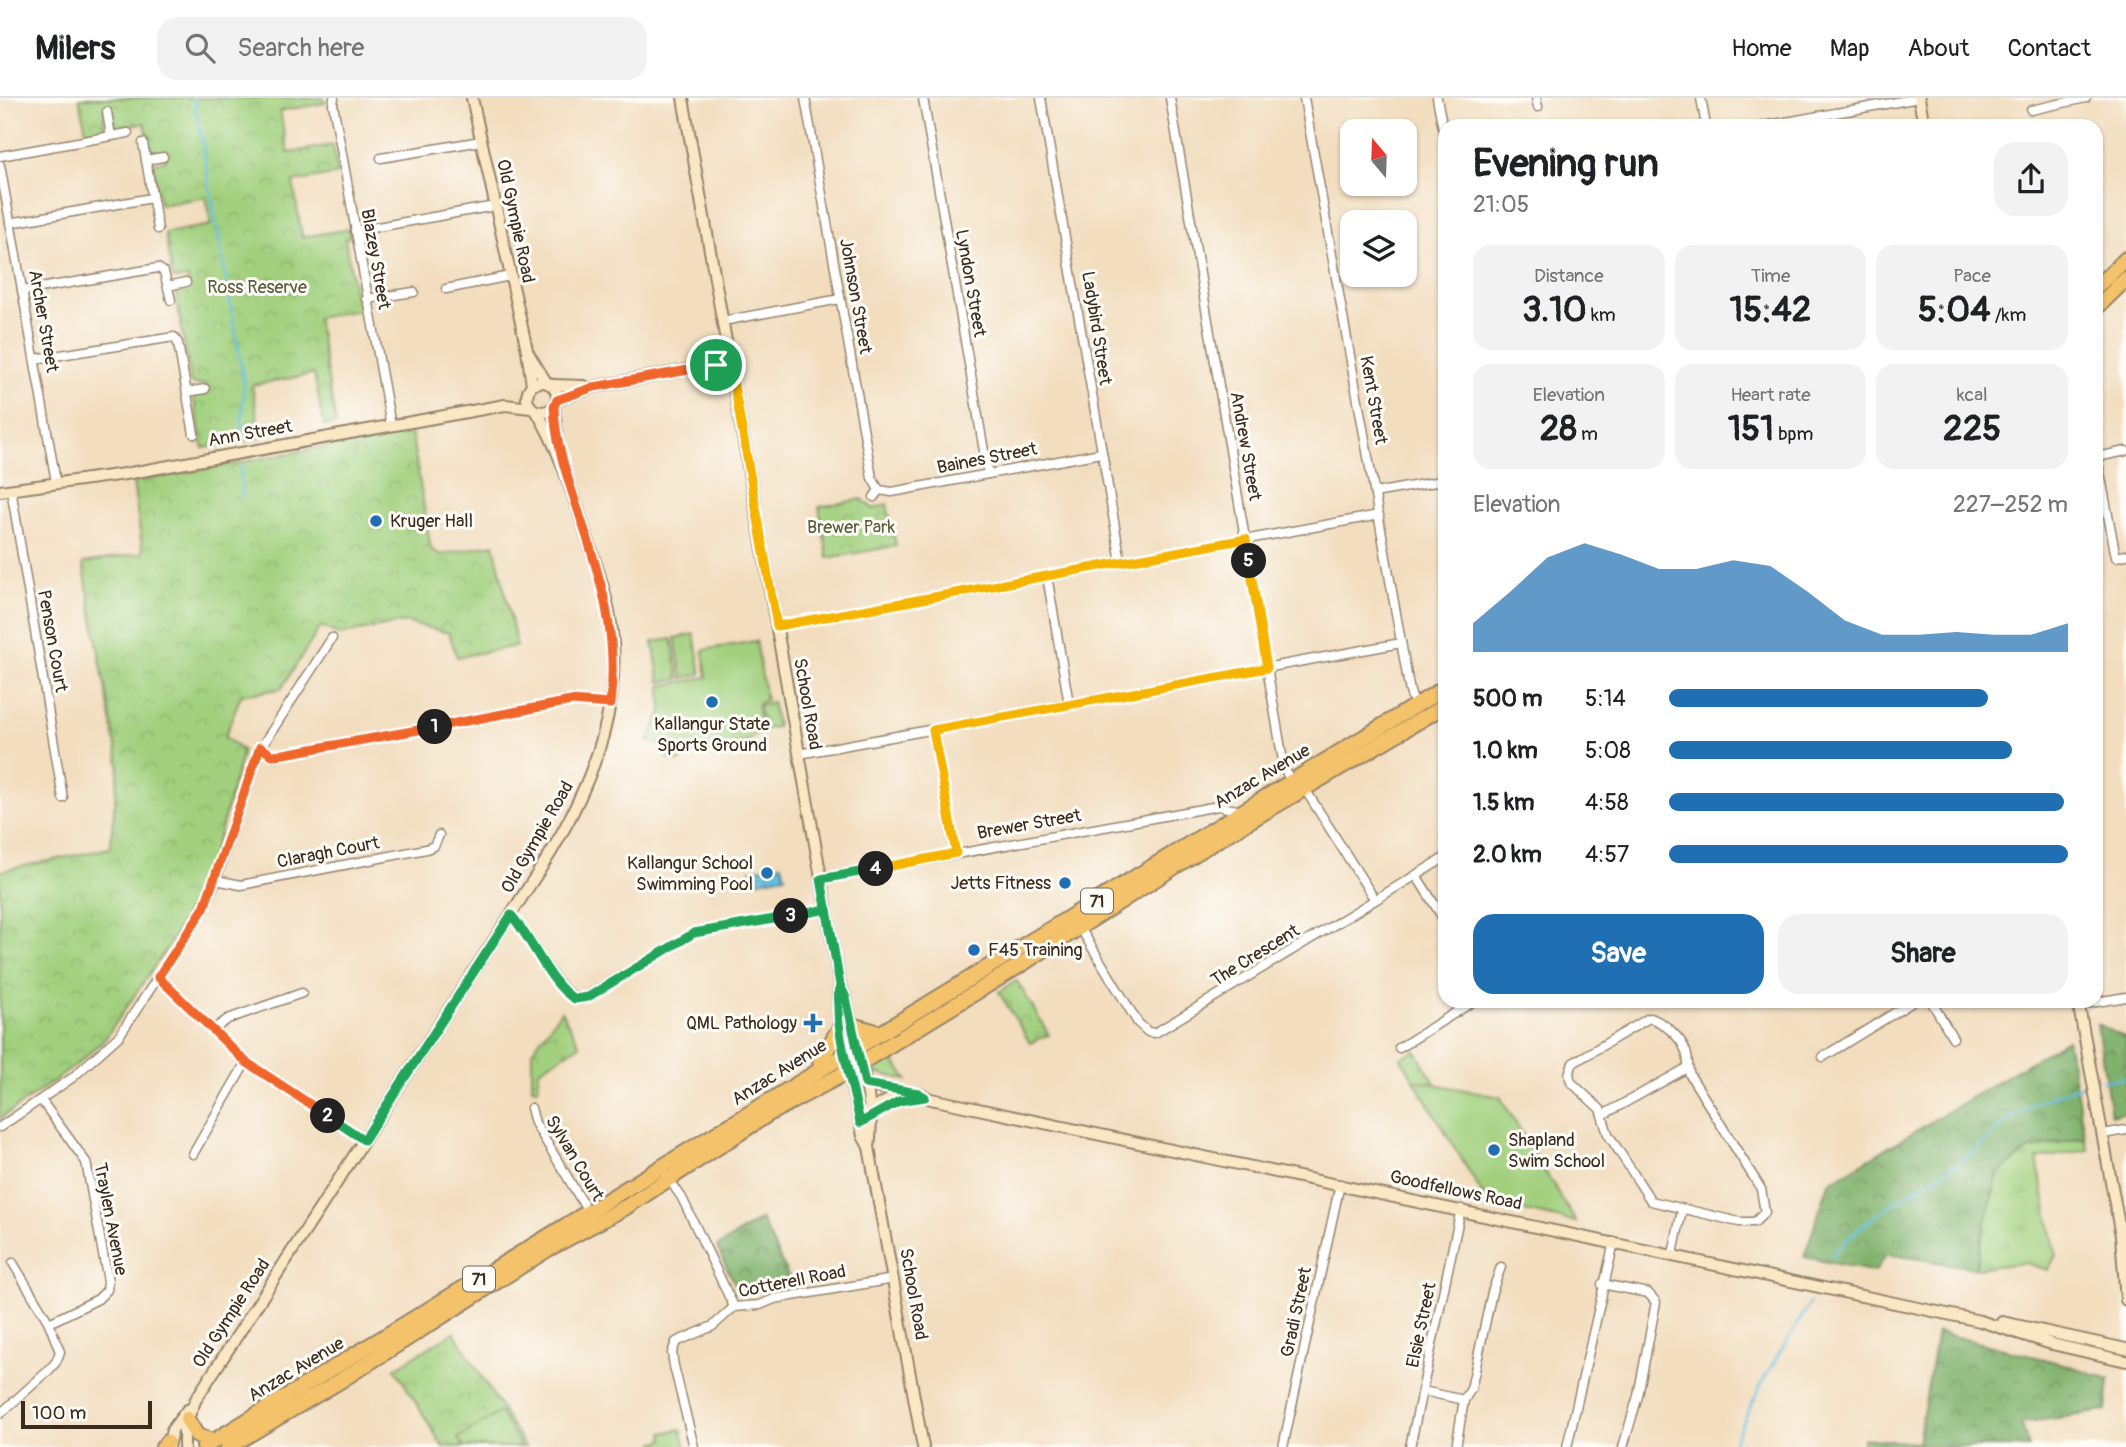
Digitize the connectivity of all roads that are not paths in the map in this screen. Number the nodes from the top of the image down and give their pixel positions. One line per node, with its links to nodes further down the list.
1 (334, 98): 32 (street, Blazey Street)
2 (471, 98): 21 (street, Old Gympie Road)
3 (683, 98): 46 (street, School Road)
4 (804, 98): 43 (street, Johnson Street)
5 (923, 98): 64 (street, Lyndon Street)
6 (1041, 98): 62 (street, Ladybird Street)
7 (1170, 98): 72 (street, Andrew Street)
8 (1304, 98): 70 (street, Kent Street)
9 (1437, 98): 15 (street)
10 (1701, 98): 16 (street)
11 (1919, 98): 17 (street); 18 (street)
12 (2086, 98): 13 (street)
13 (2031, 110)
14 (107, 112): 20 (street)
15 (1441, 119)
16 (1705, 119)
17 (1820, 119)
18 (1923, 119)
19 (128, 133): 20 (street)
20 (111, 136): 23 (street)
21 (481, 141): 25 (street); 29 (street, Old Gympie Road)
22 (143, 143): 26 (street)
23 (0, 156)
24 (163, 157): 26 (street)
25 (381, 158)
26 (146, 160): 28 (street)
27 (0, 165): 30 (street, Archer Street)
28 (152, 198): 30 (street); 31 (street)
29 (495, 206): 32 (street); 34 (street, Old Gympie Road)
30 (10, 223): 40 (street, Archer Street)
31 (158, 229)
32 (355, 230): 42 (street, Blazey Street)
33 (2126, 259): 36 (highway)
34 (510, 276): 39 (street); 47 (street, Old Gympie Road)
35 (2126, 279): 45 (highway)
36 (2103, 280)
37 (186, 282): 38 (street)
38 (168, 286): 40 (street); 44 (street)
39 (446, 289)
40 (22, 291): 48 (street, Archer Street)
41 (414, 292): 42 (street)
42 (367, 299): 58 (street, Blazey Street)
43 (840, 299): 46 (street); 69 (street, Johnson Street)
44 (171, 300)
45 (2103, 301)
46 (723, 321): 49 (street, School Road)
47 (527, 350): 50 (street, Old Gympie Road); 52 (street, Old Gympie Road)
48 (35, 359): 54 (street); 66 (street, Archer Street)
49 (730, 362): 51 (street); 76 (street, School Road)
50 (549, 384): 51 (street); 52 (street); 55 (street)
51 (594, 387): 55 (street)
52 (530, 388): 56 (street, Ann Street); 57 (street)
53 (205, 389): 54 (street)
54 (187, 392): 59 (street)
55 (555, 403): 57 (street); 61 (street, Old Gympie Road)
56 (505, 405): 57 (street, Ann Street); 58 (street, Ann Street)
57 (534, 410): 61 (street, Old Gympie Road)
58 (391, 426): 66 (street, Ann Street)
59 (194, 434)
60 (2126, 451): 63 (street)
61 (559, 452): 81 (street, Old Gympie Road)
62 (1101, 453): 64 (street, Baines Street); 74 (street, Ladybird Street)
63 (2103, 456)
64 (988, 474): 69 (street, Baines Street)
65 (1438, 481): 70 (street)
66 (56, 482): 67 (street, Ann Street)
67 (6, 490): 90 (street, Penson Court)
68 (2103, 490): 73 (street)
69 (877, 493)
70 (1375, 493): 71 (street, Kent Street)
71 (1379, 515): 72 (street); 78 (street, Kent Street)
72 (1246, 539): 74 (street); 79 (street, Andrew Street)
73 (2126, 555)
74 (1121, 562): 75 (street)
75 (1047, 576): 76 (street); 82 (street)
76 (777, 626): 87 (street, School Road)
77 (332, 638): 86 (street)
78 (1401, 643): 79 (street); 83 (street, Kent Street)
79 (1267, 668): 82 (street); 88 (street, Andrew Street)
80 (1438, 692): 83 (highway, Anzac Avenue / 71)
81 (610, 704): 86 (street); 101 (street, Old Gympie Road)
82 (1069, 704): 85 (street)
83 (1415, 706): 88 (highway, Anzac Avenue / 71)
84 (1438, 710): 89 (highway, Anzac Avenue / 71)
85 (933, 730): 87 (street); 93 (street)
86 (260, 747): 97 (street)
87 (799, 754): 96 (street, School Road)
88 (1291, 782): 89 (street); 91 (highway, Anzac Avenue / 71)
89 (1305, 790): 98 (street); 102 (highway, Anzac Avenue / 71)
90 (63, 798)
91 (1242, 811): 93 (street, Brewer Street); 113 (highway, Anzac Avenue / 71)
92 (439, 835): 97 (street, Claragh Court)
93 (956, 853): 96 (street, Brewer Street)
94 (1438, 862): 95 (street)
95 (1416, 875): 98 (street); 100 (street)
96 (821, 879): 99 (street, School Road)
97 (216, 880): 103 (street)
98 (1375, 900): 102 (street, The Crescent)
99 (827, 909): 101 (street); 111 (street, School Road)
100 (1438, 910)
101 (511, 915): 132 (street, Old Gympie Road)
102 (1079, 926): 119 (highway, Anzac Avenue / 71)
103 (158, 977): 112 (street); 125 (street)
104 (302, 993): 112 (street)
105 (2126, 997): 106 (street)
106 (2103, 1000)
107 (1463, 1008): 115 (street)
108 (1903, 1008): 117 (street)
109 (1934, 1008): 114 (street)
110 (2080, 1008): 131 (street)
111 (846, 1025): 113 (highway); 116 (street, School Road); 121 (highway)
112 (214, 1029): 118 (street)
113 (880, 1033): 116 (highway, Anzac Avenue / 71)
114 (1953, 1038)
115 (1399, 1048)
116 (851, 1050): 119 (street, School Road); 121 (highway, Anzac Avenue / 71)
117 (1823, 1057)
118 (246, 1062): 132 (street); 133 (street)
119 (855, 1066): 122 (street, School Road); 128 (street, School Road); 134 (highway, Anzac Avenue / 71)
120 (1687, 1068): 127 (street); 127 (street); 137 (street)
121 (820, 1069): 134 (highway, Anzac Avenue / 71)
122 (865, 1084): 123 (street, Goodfellows Road); 128 (street, School Road)
123 (904, 1092): 124 (street, Goodfellows Road); 128 (street)
124 (925, 1097): 128 (street, Goodfellows Road); 135 (street, Goodfellows Road)
125 (41, 1100): 129 (street); 150 (street, Traylen Avenue)
126 (531, 1108): 138 (street, Sylvan Court)
127 (1604, 1115): 137 (street)
128 (864, 1117): 145 (street, School Road)
129 (0, 1127)
130 (2126, 1130): 131 (street)
131 (2103, 1134): 139 (street)
132 (364, 1140): 156 (street, Old Gympie Road)
133 (193, 1154)
134 (664, 1173): 138 (highway, Anzac Avenue / 71); 148 (street)
135 (1339, 1184): 136 (street, Goodfellows Road); 164 (street, Gradi Street)
136 (1461, 1209): 140 (street, Goodfellows Road); 154 (street, Elsie Street)
137 (1682, 1210): 142 (street)
138 (592, 1218): 152 (highway, Anzac Avenue / 71)
139 (2121, 1236): 141 (street); 147 (street)
140 (1614, 1242): 142 (street, Goodfellows Road); 146 (street)
141 (2126, 1252)
142 (1673, 1254): 149 (street, Goodfellows Road)
143 (13, 1263): 150 (street)
144 (1501, 1267): 155 (street)
145 (894, 1279): 148 (street, Cotterell Road); 163 (street, School Road)
146 (1602, 1284): 167 (street); 168 (street)
147 (2126, 1300)
148 (734, 1307): 162 (street, Cotterell Road)
149 (1979, 1321): 151 (street, Goodfellows Road); 153 (street, Goodfellows Road)
150 (49, 1322): 157 (street)
151 (2126, 1349)
152 (374, 1352): 158 (highway, Anzac Avenue / 71); 161 (highway, Anzac Avenue / 71)
153 (2126, 1361)
154 (1423, 1391): 155 (street); 165 (street, Elsie Street)
155 (1464, 1400): 166 (street)
156 (190, 1413): 158 (highway); 159 (street, Old Gympie Road); 160 (street, Old Gympie Road)
157 (0, 1414)
158 (209, 1444)
159 (166, 1445)
160 (184, 1447)
161 (228, 1447)
162 (694, 1447)
163 (923, 1447)
164 (1283, 1447)
165 (1410, 1447)
166 (1456, 1447)
167 (1567, 1447)
168 (1623, 1447)

